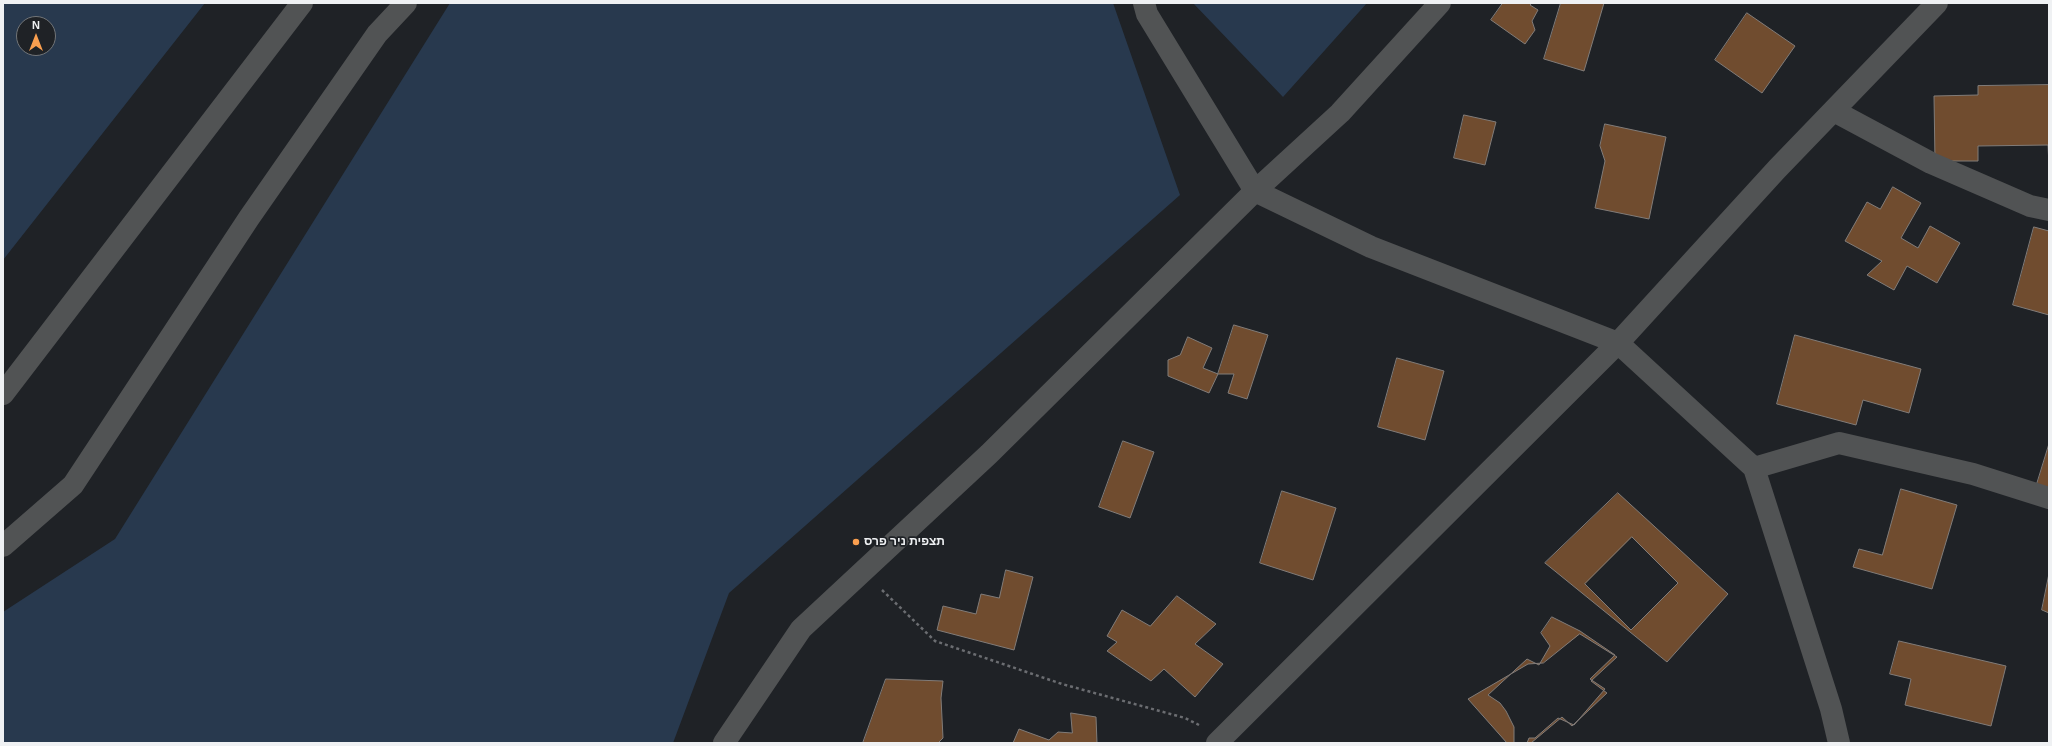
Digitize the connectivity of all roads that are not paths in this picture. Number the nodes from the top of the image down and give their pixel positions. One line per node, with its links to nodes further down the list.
1 (302, 3): 10 (street)
2 (406, 3): 13 (street)
3 (1144, 3): 7 (street)
4 (1440, 3): 7 (street)
5 (1937, 3): 6 (street)
6 (1834, 111): 8 (street); 9 (street)
7 (1255, 191): 9 (street); 15 (street)
8 (2049, 210)
9 (1618, 343): 11 (street); 14 (street)
10 (3, 394)
11 (1754, 468): 12 (street); 16 (street)
12 (2049, 498)
13 (3, 546)
14 (1220, 740)
15 (724, 743)
16 (1839, 743)

